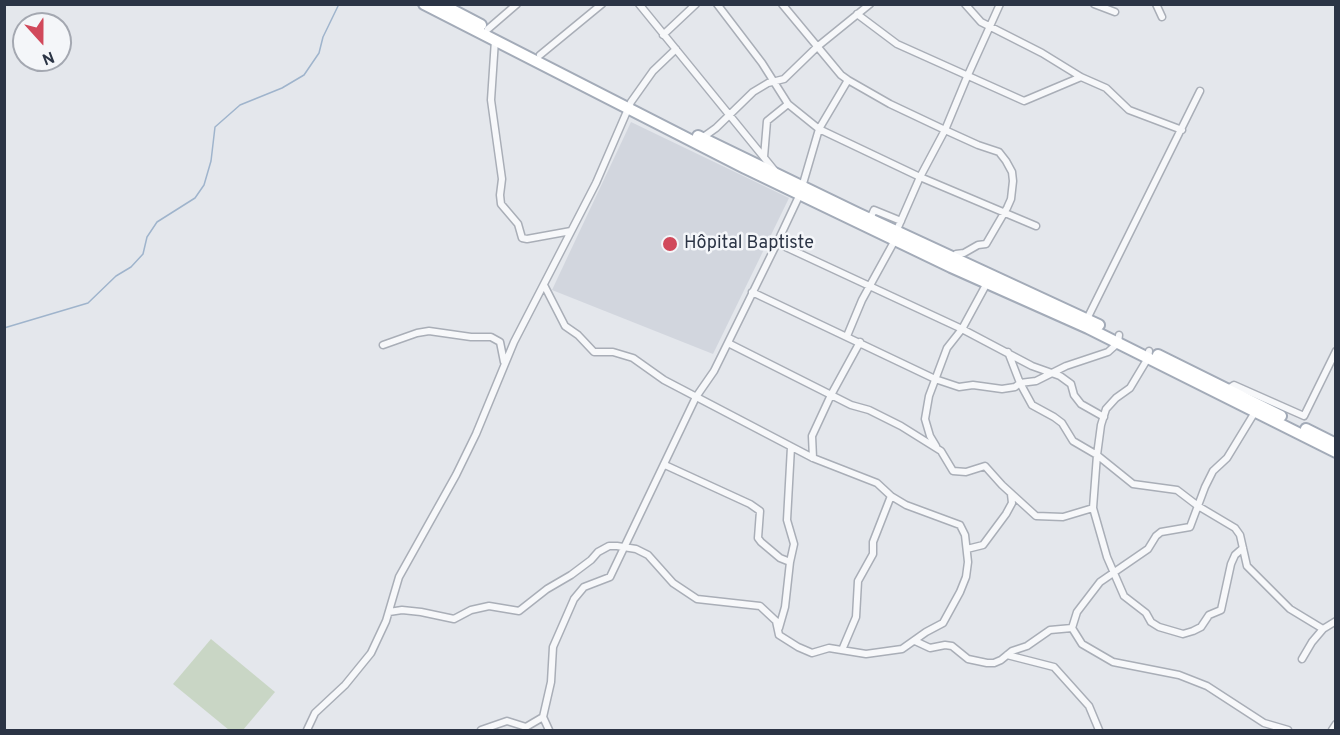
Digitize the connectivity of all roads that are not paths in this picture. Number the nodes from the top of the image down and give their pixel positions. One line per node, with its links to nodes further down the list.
1 (424, 4): 20 (main road)
2 (441, 4): 18 (main road)
3 (517, 4): 18 (street)
4 (602, 4): 23 (street)
5 (639, 4): 19 (street)
6 (696, 4): 19 (street)
7 (717, 4): 27 (street)
8 (870, 4): 15 (street)
9 (965, 4): 17 (street)
10 (1000, 4): 17 (street)
11 (1094, 4): 14 (street)
12 (1156, 4): 16 (street)
13 (783, 5): 21 (street)
14 (1115, 12)
15 (857, 14): 21 (street); 24 (street)
16 (1162, 17)
17 (991, 27): 24 (street); 25 (street)
18 (488, 29): 23 (main road)
19 (663, 35): 22 (street)
20 (495, 40): 30 (main road); 48 (street)
21 (817, 47): 26 (street); 27 (street)
22 (676, 49): 30 (street); 31 (street)
23 (540, 55): 30 (main road)
24 (967, 77): 25 (street); 35 (street)
25 (1081, 77): 34 (street)
26 (848, 80): 33 (street); 35 (street)
27 (773, 82): 29 (street); 31 (street)
28 (1200, 91): 34 (street)
29 (788, 104): 33 (street); 39 (street)
30 (630, 105): 36 (main road); 38 (main road); 48 (street)
31 (731, 114): 32 (street); 37 (street)
32 (716, 128): 36 (street); 38 (street)
33 (819, 129): 42 (street); 43 (street)
34 (1182, 129): 56 (street)
35 (945, 130): 42 (street); 44 (street)
36 (702, 138): 38 (main road)
37 (753, 144): 39 (street); 40 (street)
38 (719, 150): 40 (main road)
39 (764, 156): 41 (street)
40 (746, 164): 41 (main road); 43 (main road)
41 (779, 176): 43 (main road)
42 (920, 177): 44 (street); 45 (street)
43 (800, 190): 46 (main road); 50 (street)
44 (1004, 213): 47 (street); 51 (street)
45 (901, 221): 46 (street); 49 (street)
46 (869, 223): 49 (main road)
47 (1036, 226)
48 (571, 231): 53 (street)
49 (896, 236): 51 (main road); 52 (main road); 54 (street)
50 (777, 243): 54 (street); 55 (street)
51 (953, 259): 56 (main road)
52 (987, 283): 57 (street); 59 (main road)
53 (544, 285): 66 (street); 72 (street)
54 (870, 286): 57 (street); 58 (street)
55 (752, 292): 58 (street); 61 (street)
56 (1087, 319): 59 (main road)
57 (962, 329): 64 (street); 68 (street)
58 (847, 336): 60 (street)
59 (1118, 339): 65 (main road); 67 (street)
60 (860, 342): 68 (street); 71 (street)
61 (728, 343): 71 (street); 72 (street)
62 (383, 345): 66 (street)
63 (1335, 351): 70 (street)
64 (1008, 352): 67 (street); 69 (street)
65 (1148, 354): 70 (main road); 73 (main road); 74 (street)
66 (504, 363): 91 (street)
67 (1051, 373): 69 (street); 74 (street)
68 (935, 379): 69 (street); 77 (street)
69 (1020, 383): 79 (street)
70 (1227, 390): 75 (main road)
71 (831, 395): 77 (street); 80 (street)
72 (696, 397): 76 (street); 81 (street)
73 (1255, 412): 78 (main road); 84 (street)
74 (1104, 417): 79 (street)
75 (1335, 444)
76 (791, 447): 80 (street); 89 (street)
77 (938, 449): 82 (street)
78 (1335, 452)
79 (1097, 455): 84 (street); 85 (street)
80 (813, 458): 83 (street)
81 (665, 465): 86 (street); 89 (street)
82 (1011, 493): 85 (street); 88 (street)
83 (891, 496): 88 (street); 97 (street)
84 (1198, 506): 87 (street); 90 (street)
85 (1093, 508): 90 (street)
86 (624, 547): 91 (street); 95 (street); 100 (street)
87 (1242, 548): 90 (street); 94 (street)
88 (967, 549): 96 (street)
89 (790, 562): 95 (street)
90 (1114, 573): 93 (street)
91 (389, 612): 102 (street)
92 (1335, 621): 94 (street)
93 (1072, 628): 98 (street); 106 (street)
94 (1323, 629): 99 (street)
95 (779, 631): 97 (street)
96 (915, 641): 97 (street); 98 (street)
97 (842, 650)
98 (1007, 655): 105 (street)
99 (1302, 659)
100 (543, 717): 103 (street); 104 (street)
101 (1335, 724): 107 (street)
102 (307, 730)
103 (481, 730)
104 (549, 730)
105 (1099, 730)
106 (1288, 730)
107 (1332, 730)

